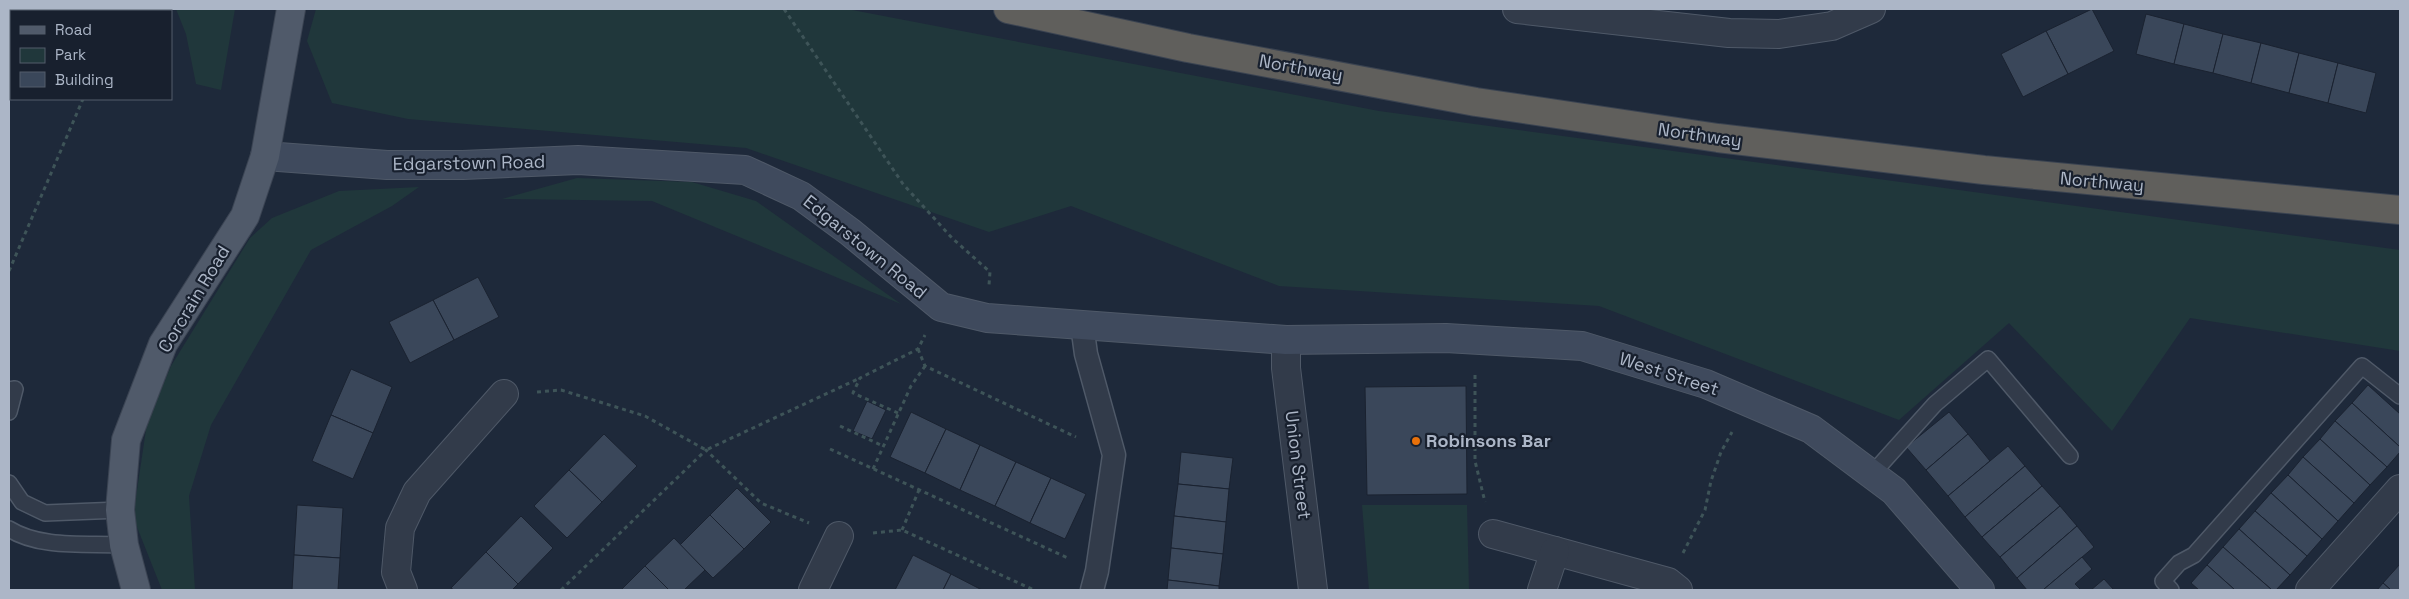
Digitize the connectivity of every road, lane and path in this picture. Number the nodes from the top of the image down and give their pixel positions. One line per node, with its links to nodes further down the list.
1 (291, 9): 7 (main road, Corcrain Road)
2 (784, 9): 10 (path)
3 (1008, 9): 8 (highway, Northway)
4 (1517, 9): 5 (street)
5 (1871, 9)
6 (83, 100): 9 (path)
7 (265, 156): 10 (main road, Edgarstown Road); 35 (main road, Corcrain Road)
8 (2400, 210)
9 (9, 271)
10 (987, 318): 11 (main road, Edgarstown Road)
11 (1082, 325): 14 (main road, Edgarstown Road); 27 (street)
12 (926, 334): 15 (path)
13 (1476, 339): 14 (main road, West Street); 21 (main road, West Street); 38 (path)
14 (1286, 340): 49 (street, Union Street)
15 (918, 348): 16 (path); 17 (path)
16 (925, 366): 23 (path); 27 (path)
17 (860, 378): 23 (path); 28 (path)
18 (12, 389): 22 (lane)
19 (504, 394): 28 (path); 45 (street)
20 (2400, 396): 52 (lane)
21 (1747, 402): 31 (main road, West Street); 43 (path)
22 (9, 412)
23 (898, 413): 25 (path)
24 (840, 426): 25 (path)
25 (884, 446): 30 (path)
26 (830, 449): 30 (path)
27 (1114, 449): 42 (street)
28 (706, 450): 39 (path); 46 (path)
29 (2070, 456): 31 (lane)
30 (873, 469): 34 (path)
31 (1872, 474): 51 (main road, West Street)
32 (9, 483): 35 (lane)
33 (2400, 489): 53 (street)
34 (919, 490): 37 (path); 42 (path)
35 (120, 510): 40 (main road, Corcrain Road)
36 (9, 529): 40 (lane)
37 (902, 530): 39 (path); 48 (path)
38 (1493, 534): 41 (street)
39 (839, 536): 47 (street)
40 (124, 544): 44 (main road, Corcrain Road)
41 (1555, 551): 43 (street); 50 (street)
42 (1095, 580)
43 (1673, 586)
44 (136, 590)
45 (403, 590)
46 (561, 590)
47 (813, 590)
48 (1034, 590)
49 (1313, 590)
50 (1542, 590)
51 (1980, 590)
52 (2171, 590)
53 (2310, 590)

